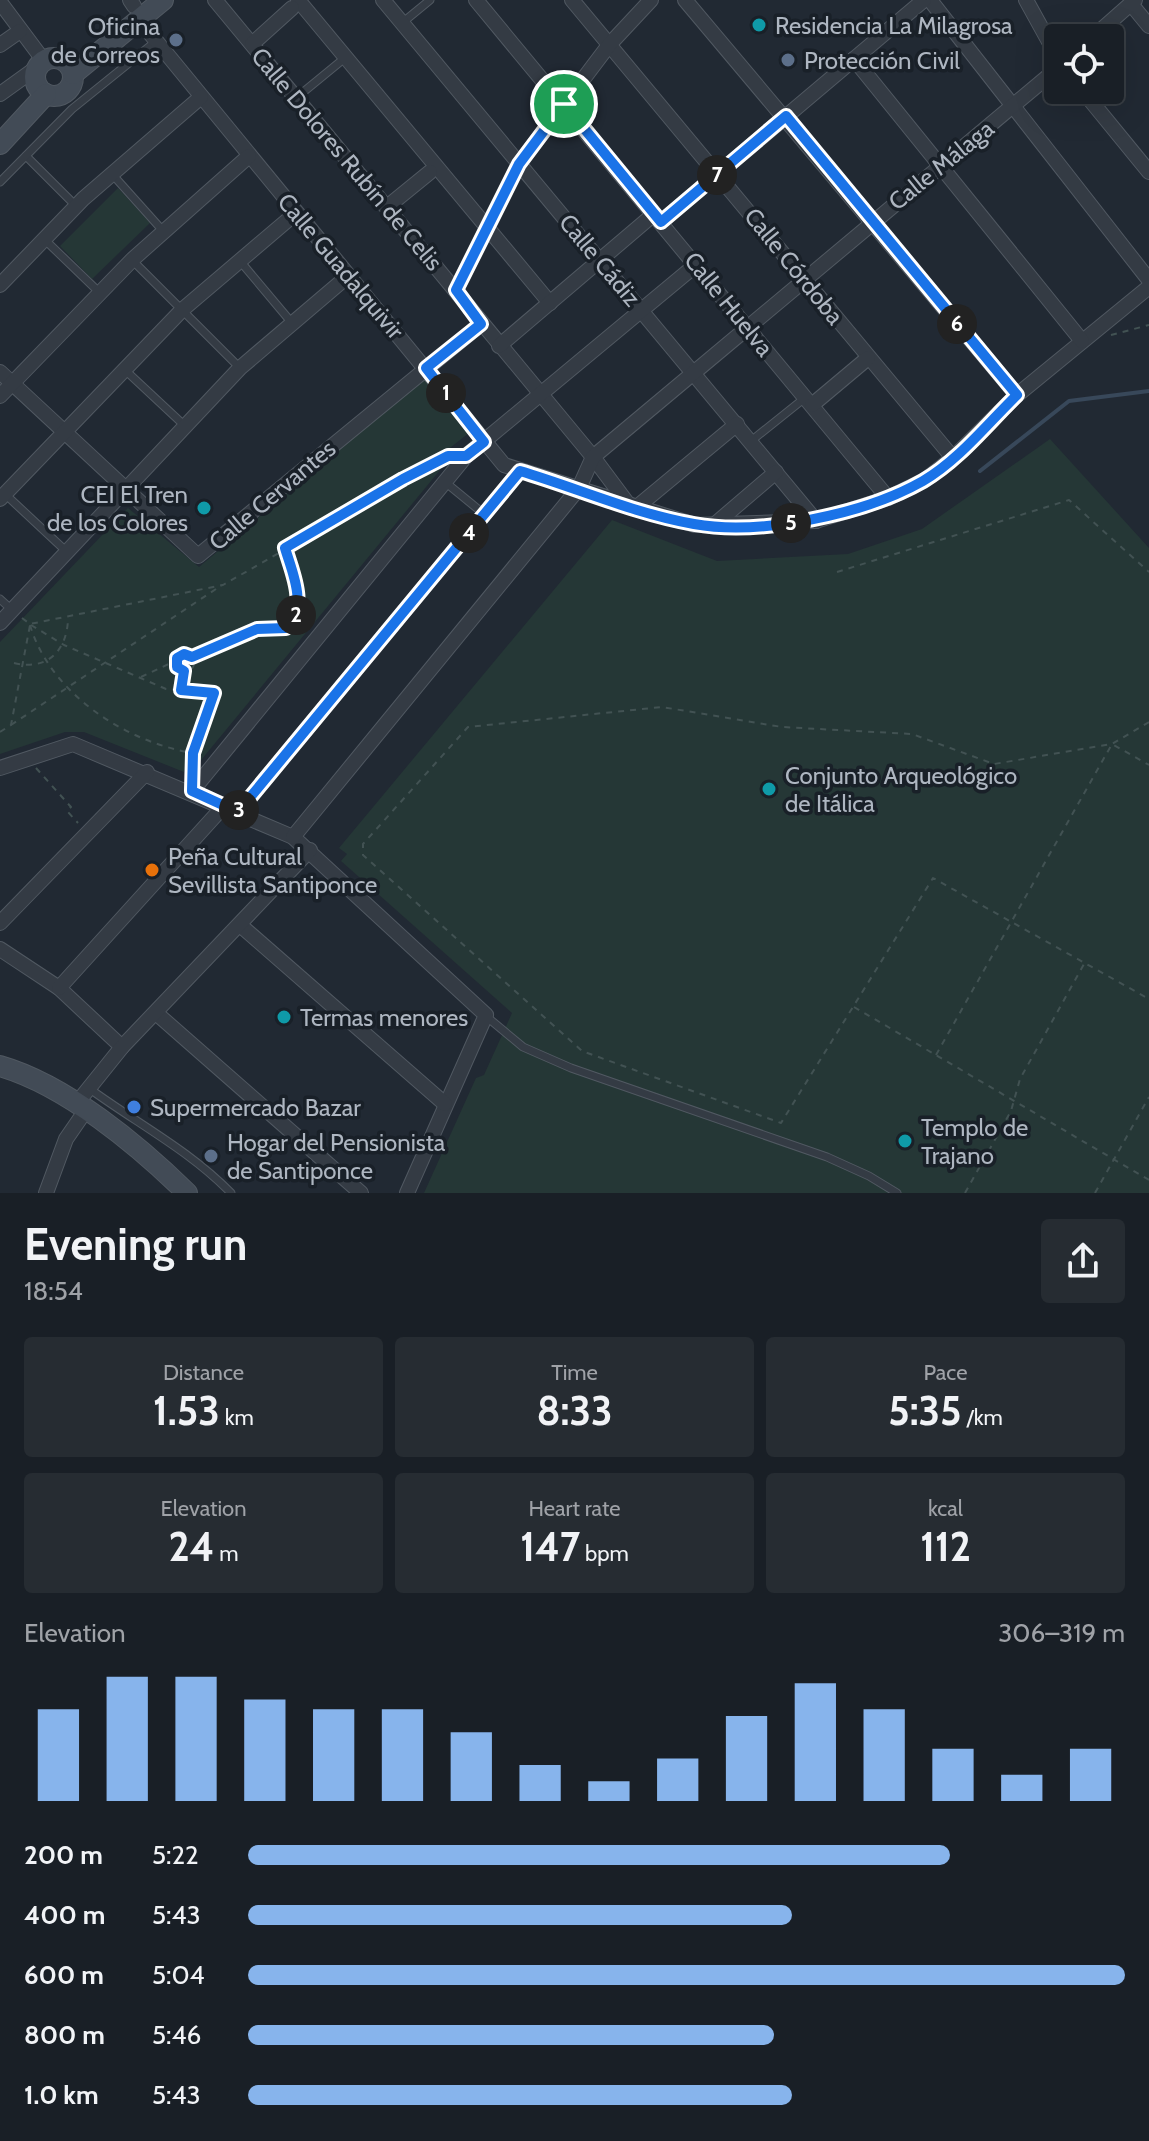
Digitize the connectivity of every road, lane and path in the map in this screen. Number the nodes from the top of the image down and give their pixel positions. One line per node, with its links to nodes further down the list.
1 (163, 0): 15 (street)
2 (215, 0): 22 (street, Calle Dolores Rubín de Celis)
3 (383, 0): 16 (street, Calle Cádiz)
4 (430, 0): 16 (lane)
5 (476, 0): 34 (street, Calle Huelva)
6 (572, 0): 24 (street, Calle Córdoba)
7 (651, 0): 24 (street)
8 (685, 0): 37 (street)
9 (924, 0): 26 (street)
10 (930, 0): 36 (street)
11 (1026, 0): 20 (street)
12 (0, 2): 19 (street)
13 (1133, 2): 17 (street); 18 (street)
14 (295, 4): 22 (street); 25 (street)
15 (134, 9): 21 (street, Calle Guadalquivir); 28 (street)
16 (402, 23): 41 (street, Calle Cádiz)
17 (1108, 24)
18 (1149, 26)
19 (20, 31): 23 (street); 27 (street)
20 (1044, 33)
21 (155, 42): 32 (street, Calle Guadalquivir); 39 (lane)
22 (252, 44): 33 (street, Calle Dolores Rubín de Celis)
23 (0, 45)
24 (609, 45): 34 (street); 46 (street, Calle Córdoba)
25 (346, 57): 33 (lane); 53 (street)
26 (854, 59): 37 (street); 42 (street)
27 (41, 64): 28 (street); 30 (street); 31 (street)
28 (73, 74): 31 (street)
29 (1044, 80): 36 (street, Calle Málaga)
30 (0, 94)
31 (46, 94): 38 (street)
32 (201, 97): 40 (street, Calle Guadalquivir); 45 (street)
33 (296, 98): 49 (street, Calle Dolores Rubín de Celis)
34 (564, 104): 41 (street); 51 (street, Calle Huelva)
35 (1093, 104): 44 (street)
36 (1013, 107): 42 (street, Calle Málaga); 62 (street)
37 (786, 116): 46 (street); 52 (street)
38 (0, 144)
39 (26, 156): 47 (lane); 48 (lane)
40 (249, 156): 50 (street, Calle Guadalquivir); 54 (street)
41 (519, 164): 53 (street); 56 (street, Calle Cádiz)
42 (939, 164): 52 (street, Calle Málaga); 75 (street)
43 (430, 172): 49 (street)
44 (1149, 172)
45 (112, 173): 48 (street); 54 (lane)
46 (719, 173): 51 (street); 61 (street, Calle Córdoba)
47 (0, 182)
48 (76, 206): 55 (street)
49 (387, 207): 65 (street, Calle Dolores Rubín de Celis)
50 (296, 213): 58 (street); 60 (street, Calle Guadalquivir)
51 (658, 218): 56 (street); 59 (street, Calle Huelva)
52 (872, 222): 61 (street, Calle Málaga); 85 (street)
53 (488, 227): 65 (street); 67 (street)
54 (164, 232): 57 (street)
55 (44, 239): 63 (street); 66 (lane)
56 (600, 259): 67 (street); 69 (street, Calle Cádiz)
57 (132, 260): 66 (street); 68 (lane)
58 (240, 261): 68 (street); 70 (lane)
59 (697, 264): 69 (street); 73 (street, Calle Huelva)
60 (348, 276): 70 (street); 79 (street, Calle Guadalquivir)
61 (804, 279): 73 (street, Calle Málaga); 77 (street, Calle Córdoba)
62 (1149, 280)
63 (0, 285)
64 (1149, 287): 75 (street, Calle Guadalquivir)
65 (456, 290): 71 (street, Calle Dolores Rubín de Celis)
66 (100, 293): 83 (street)
67 (550, 303): 76 (street)
68 (182, 310): 78 (lane); 80 (street)
69 (641, 310): 81 (street, Calle Cádiz); 84 (street)
70 (292, 323): 78 (street)
71 (481, 324): 76 (street, Calle Dolores Rubín de Celis); 79 (street, Calle Cervantes)
72 (1149, 325): 74 (path)
73 (747, 327): 81 (street, Calle Málaga); 87 (street, Calle Huelva)
74 (1109, 336)
75 (1082, 341): 85 (street, Calle Guadalquivir)
76 (499, 346): 84 (street, Calle Dolores Rubín de Celis)
77 (868, 358): 87 (street); 95 (street, Calle Córdoba)
78 (240, 368): 89 (street)
79 (426, 368): 92 (street, Calle Guadalquivir); 100 (street, Calle Cervantes)
80 (124, 370): 89 (lane); 90 (street)
81 (693, 370): 88 (street, Calle Cádiz); 94 (street, Calle Málaga)
82 (0, 372): 83 (street, Calle Cervantes)
83 (12, 383): 86 (street); 90 (street, Calle Cervantes)
84 (541, 394): 92 (street); 94 (street, Calle Dolores Rubín de Celis)
85 (1017, 395): 95 (street, Calle Guadalquivir)
86 (0, 396)
87 (809, 401): 91 (lane); 102 (street, Calle Huelva)
88 (737, 424): 91 (street, Calle Cádiz); 103 (street)
89 (185, 426): 100 (street)
90 (63, 432): 100 (street, Calle Cervantes); 101 (street)
91 (751, 441): 97 (street, Calle Cádiz)
92 (484, 442): 93 (street); 96 (street, Calle Guadalquivir)
93 (466, 456): 98 (street); 107 (path)
94 (593, 457): 99 (street, Calle Málaga); 103 (street, Calle Dolores Rubín de Celis)
95 (953, 458): 102 (street, Calle Guadalquivir)
96 (520, 471): 99 (street, Calle Guadalquivir); 104 (street)
97 (776, 472): 105 (street, Calle Cádiz); 106 (street)
98 (445, 482): 104 (lane); 137 (street)
99 (579, 488): 103 (street, Calle Guadalquivir); 140 (street, Calle Málaga)
100 (125, 490): 108 (street)
101 (2, 497): 108 (lane)
102 (888, 498): 105 (street, Calle Guadalquivir)
103 (632, 506): 106 (street, Calle Guadalquivir)
104 (484, 514): 138 (street)
105 (816, 521): 106 (street, Calle Guadalquivir)
106 (714, 525)
107 (285, 548): 111 (path); 118 (path)
108 (67, 552): 113 (street)
109 (837, 572): 110 (path)
110 (1149, 572)
111 (223, 585): 114 (path); 122 (path)
112 (0, 599): 113 (lane)
113 (12, 610): 115 (street); 116 (path)
114 (68, 618): 116 (path); 117 (path)
115 (0, 623)
116 (30, 624): 117 (path); 120 (path); 123 (path)
117 (64, 645): 120 (path); 122 (path)
118 (192, 657): 119 (path); 124 (path)
119 (176, 661): 124 (path); 125 (path)
120 (46, 662): 123 (path); 126 (path)
121 (14, 663): 123 (path)
122 (106, 663): 125 (path); 126 (path)
123 (22, 665): 129 (path)
124 (184, 671): 127 (path)
125 (140, 677): 127 (path)
126 (66, 689): 129 (path); 132 (path)
127 (181, 690): 132 (path)
128 (1149, 722): 131 (path)
129 (11, 725): 130 (path)
130 (0, 732)
131 (1112, 744): 134 (path); 142 (path); 149 (path)
132 (193, 753): 137 (path)
133 (28, 759): 135 (street); 136 (street); 139 (path)
134 (1149, 765)
135 (0, 768)
136 (147, 772): 137 (street); 139 (street)
137 (192, 791): 138 (street)
138 (230, 810): 140 (street); 147 (street)
139 (86, 833): 143 (street)
140 (293, 837): 141 (street)
141 (310, 850): 144 (street); 151 (street)
142 (1012, 922): 146 (path); 149 (path); 153 (path)
143 (0, 923)
144 (240, 925): 150 (street); 158 (street)
145 (0, 949): 147 (street)
146 (1085, 963): 148 (path); 156 (path)
147 (59, 988): 152 (street)
148 (1149, 999)
149 (854, 1007): 153 (path)
150 (156, 1013): 152 (street); 164 (street)
151 (487, 1016): 158 (street); 166 (lane)
152 (122, 1047): 157 (street)
153 (936, 1055): 156 (path)
154 (0, 1066): 157 (street)
155 (1149, 1097): 159 (path)
156 (1011, 1099): 159 (path); 167 (path)
157 (83, 1100): 161 (street); 162 (street); 163 (lane)
158 (445, 1104): 165 (street)
159 (1113, 1159): 160 (path); 168 (path)
160 (1149, 1180)
161 (46, 1193)
162 (187, 1193)
163 (231, 1193)
164 (361, 1193)
165 (407, 1193)
166 (897, 1193)
167 (965, 1193)
168 (1095, 1193)

